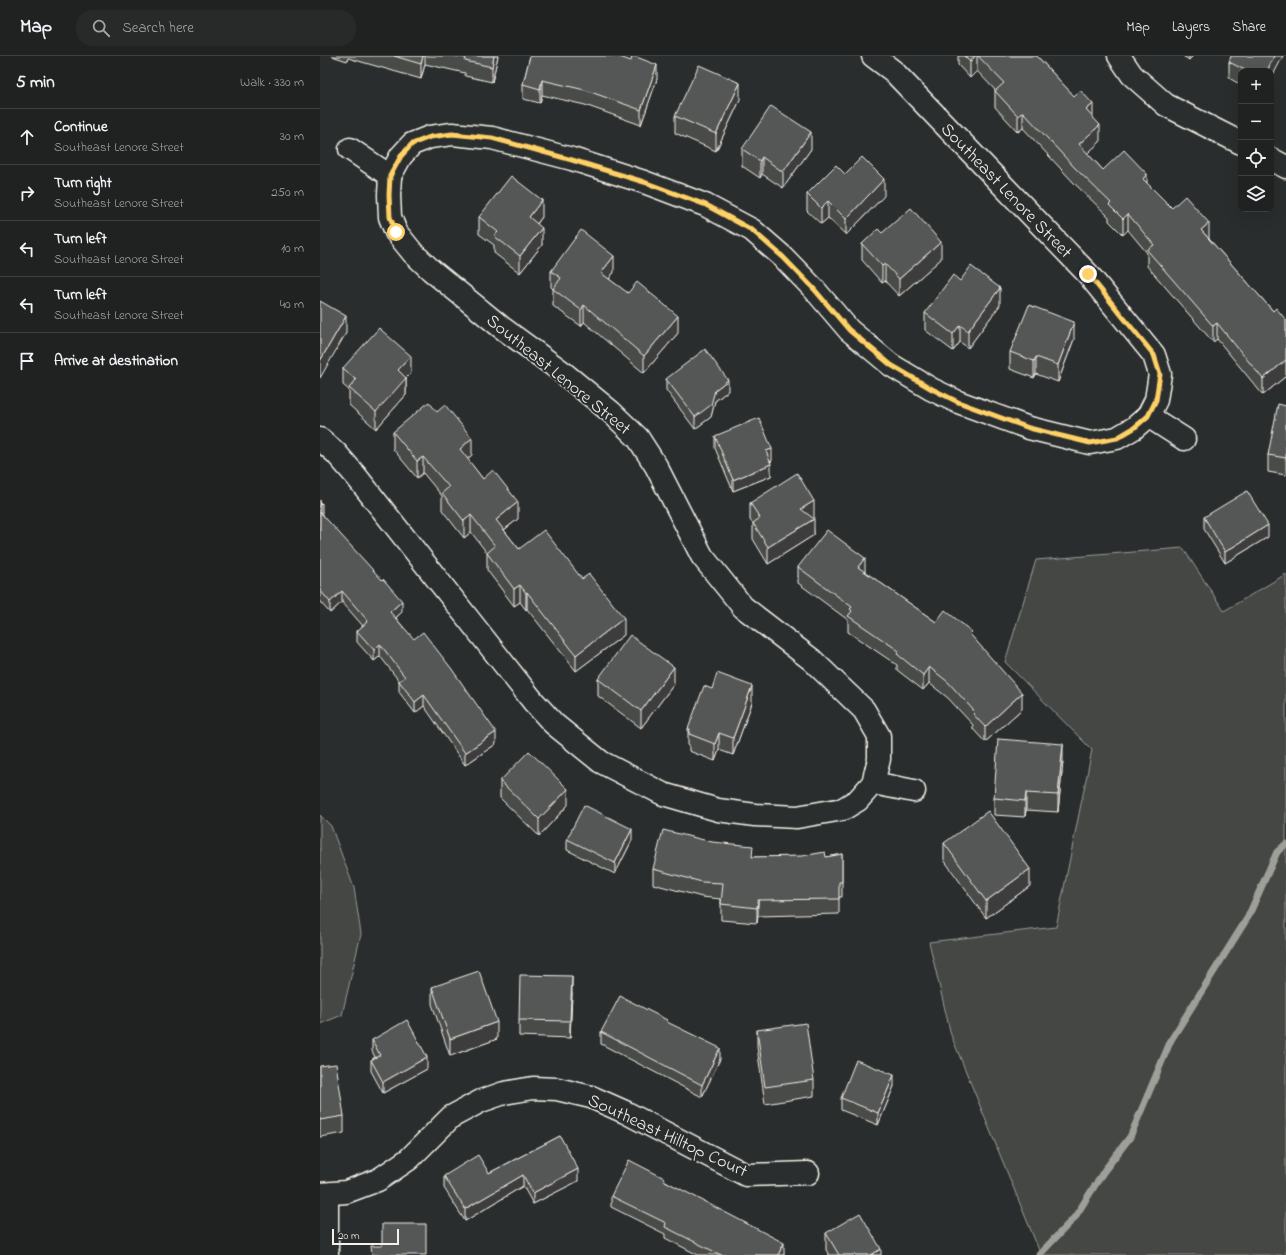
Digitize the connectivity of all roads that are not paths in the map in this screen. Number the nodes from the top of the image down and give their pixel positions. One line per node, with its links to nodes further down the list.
1 (873, 56): 8 (street, Southeast Lenore Street)
2 (1118, 56): 3 (street)
3 (1238, 141)
4 (350, 149): 7 (street)
5 (1274, 161): 6 (street)
6 (1286, 167)
7 (390, 176): 8 (street, Southeast Lenore Street); 11 (street, Southeast Lenore Street)
8 (1148, 416): 10 (street)
9 (320, 439): 11 (street, Southeast Lenore Street)
10 (1184, 439)
11 (873, 783): 12 (street)
12 (914, 792)
13 (808, 1173): 14 (street, Southeast Hilltop Court)
14 (323, 1194): 15 (street)
15 (327, 1255)

